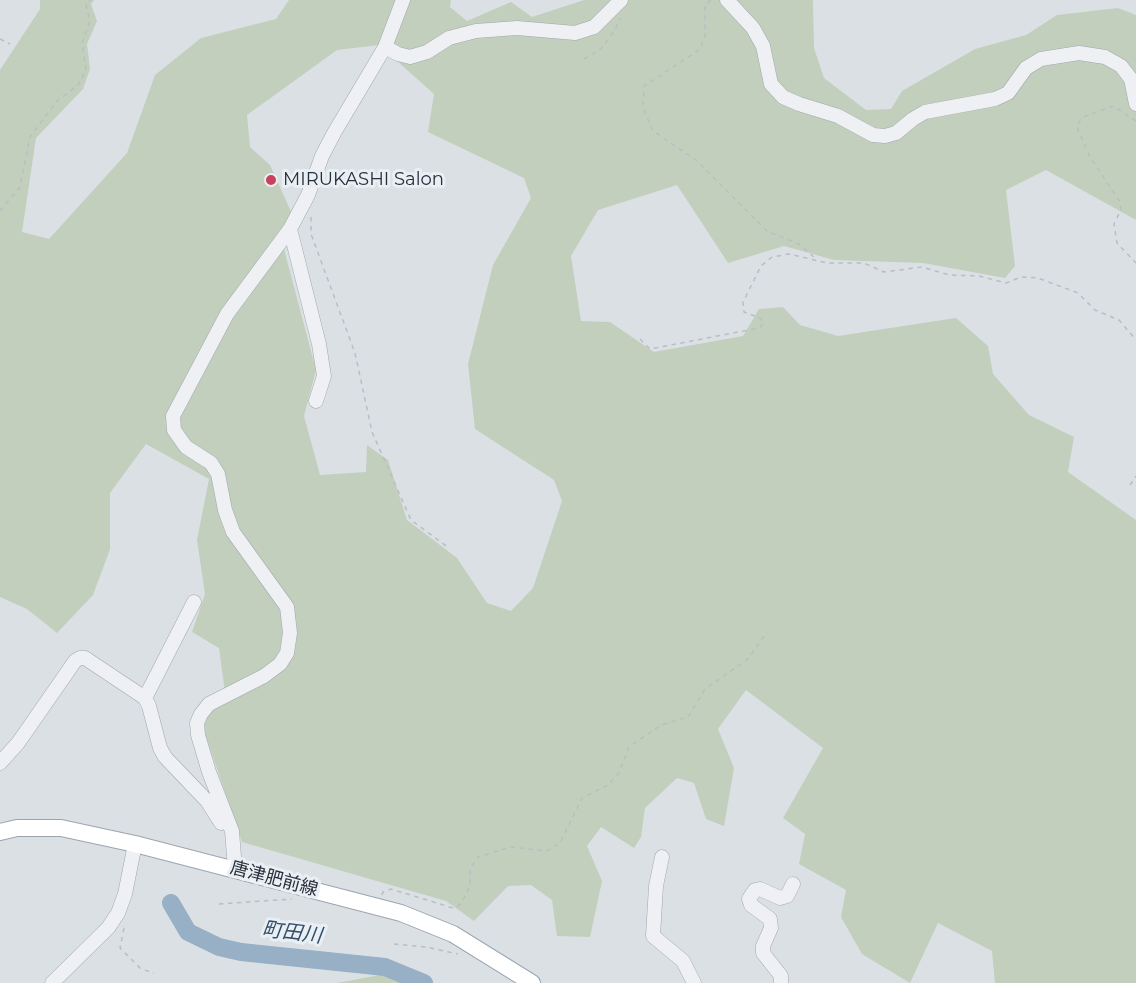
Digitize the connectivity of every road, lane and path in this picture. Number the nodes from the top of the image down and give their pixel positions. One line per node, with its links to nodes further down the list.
1 (90, 0): 13 (path)
2 (403, 0): 8 (street)
3 (711, 0): 15 (path)
4 (727, 0): 10 (street)
5 (622, 5): 8 (street); 9 (path)
6 (0, 39): 7 (path)
7 (10, 44)
8 (385, 47): 12 (street)
9 (584, 60)
10 (1136, 104)
11 (1136, 121): 16 (path)
12 (308, 195): 14 (street); 22 (path)
13 (0, 211)
14 (290, 229): 19 (street); 29 (street)
15 (816, 259): 17 (path); 18 (path)
16 (1136, 263)
17 (640, 339)
18 (1136, 340)
19 (316, 401)
20 (1136, 476): 21 (path)
21 (1130, 485)
22 (449, 548)
23 (194, 602): 25 (street)
24 (767, 632): 35 (path)
25 (145, 698): 26 (street); 29 (street)
26 (0, 763)
27 (0, 832): 28 (main road, 唐津肥前線)
28 (135, 844): 31 (main road, 唐津肥前線); 40 (street)
29 (235, 852): 31 (street)
30 (662, 857): 42 (street)
31 (235, 869): 33 (main road, 唐津肥前線)
32 (794, 884): 43 (street)
33 (313, 890): 34 (path); 35 (main road, 唐津肥前線)
34 (219, 904)
35 (376, 906): 38 (main road, 唐津肥前線)
36 (125, 925): 39 (path)
37 (394, 944): 38 (path)
38 (477, 949): 41 (main road, 唐津肥前線)
39 (154, 973)
40 (52, 983)
41 (532, 983)
42 (694, 983)
43 (781, 983)

